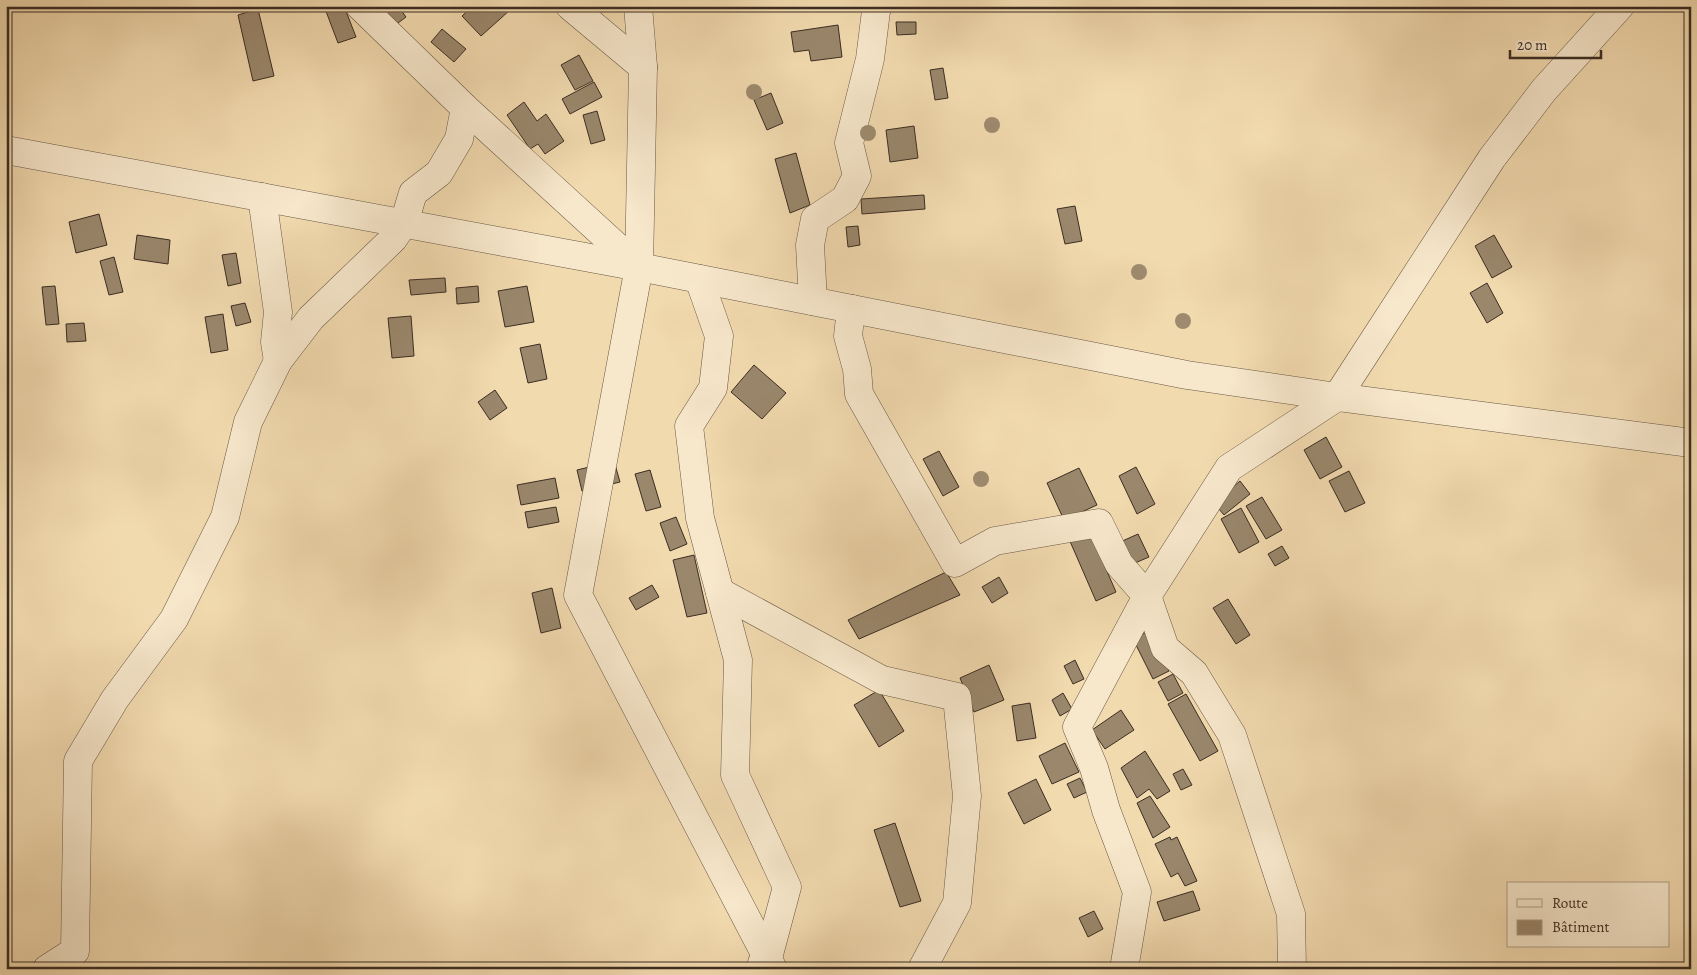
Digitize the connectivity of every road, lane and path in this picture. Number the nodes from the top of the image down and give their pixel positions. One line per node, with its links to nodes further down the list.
1 (360, 6): 7 (street)
2 (570, 6): 6 (street)
3 (638, 6): 6 (street)
4 (878, 6): 13 (street)
5 (1620, 6): 16 (street)
6 (644, 67): 11 (street)
7 (465, 108): 10 (street); 11 (street)
8 (6, 150): 9 (street)
9 (262, 197): 10 (street); 15 (street)
10 (404, 223): 11 (street); 15 (street)
11 (639, 267): 12 (street); 20 (street)
12 (698, 279): 13 (street); 18 (street)
13 (813, 301): 14 (street)
14 (851, 309): 16 (street); 19 (street)
15 (278, 361): 21 (street)
16 (1337, 397): 17 (street); 19 (street)
17 (1691, 443)
18 (720, 592): 20 (street); 22 (street)
19 (1147, 596): 23 (street); 24 (street)
20 (764, 965)
21 (47, 969)
22 (922, 969)
23 (1124, 969)
24 (1292, 969)

